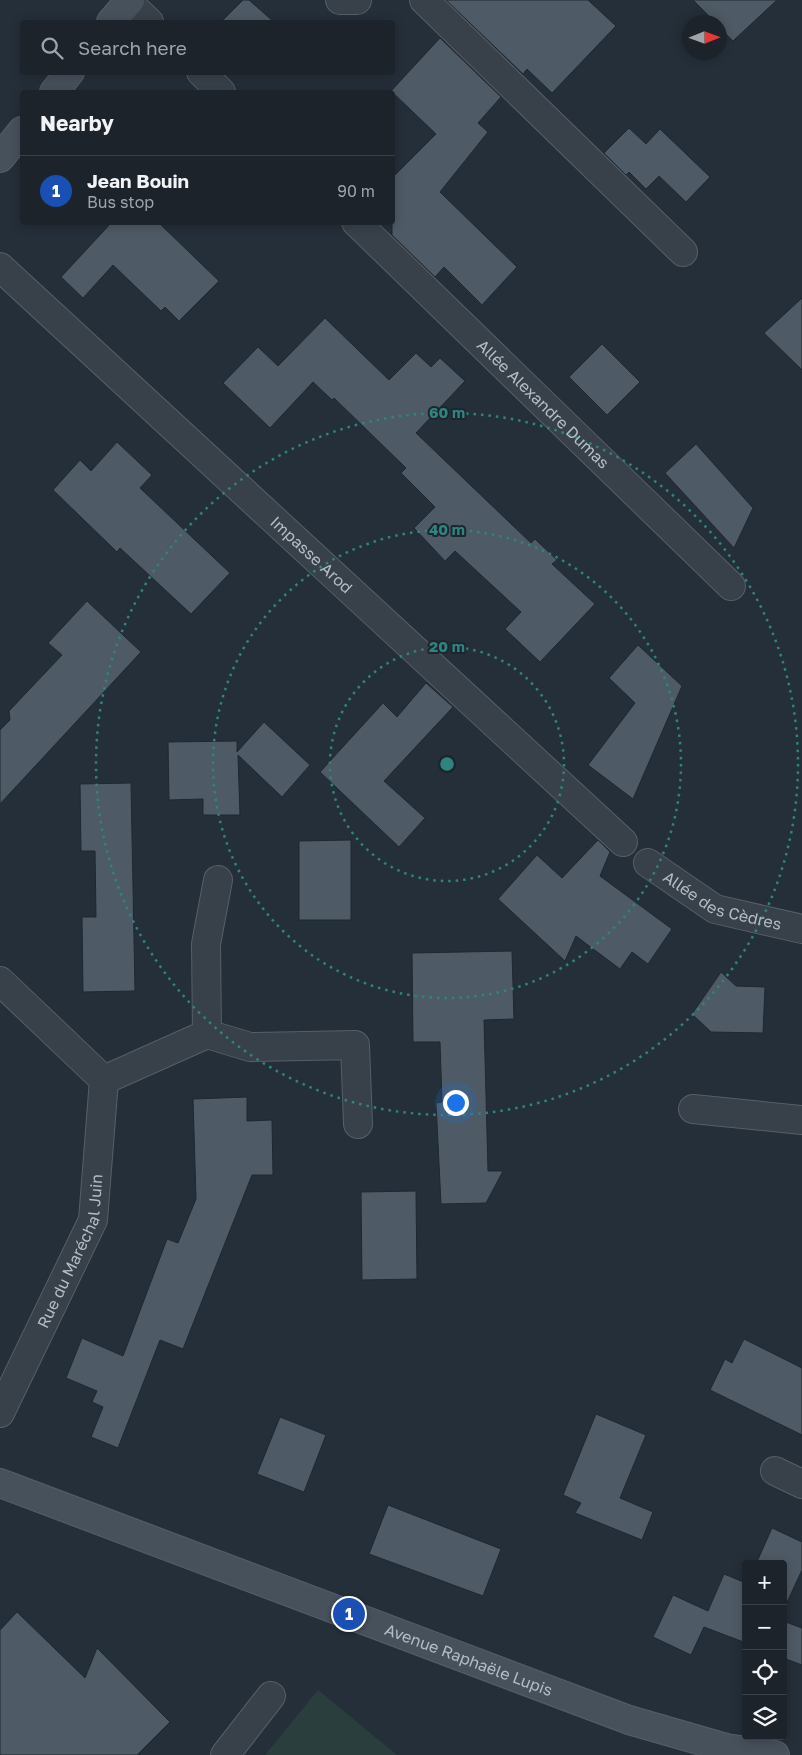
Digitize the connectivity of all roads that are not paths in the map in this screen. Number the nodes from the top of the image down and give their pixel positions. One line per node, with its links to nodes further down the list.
1 (340, 0): 2 (street)
2 (357, 0)
3 (424, 0): 13 (street)
4 (123, 8): 5 (street)
5 (145, 20)
6 (68, 75): 8 (street)
7 (204, 75): 9 (street)
8 (56, 90)
9 (219, 90)
10 (20, 133): 11 (street)
11 (0, 158)
12 (359, 225): 15 (street, Allée Alexandre Dumas)
13 (683, 252)
14 (0, 267): 16 (street, Impasse Arod)
15 (731, 586)
16 (623, 842)
17 (648, 863): 19 (street, Allée des Cèdres)
18 (218, 880): 21 (street)
19 (802, 930)
20 (0, 980): 22 (street)
21 (207, 1034): 22 (street); 25 (street)
22 (104, 1080): 26 (street, Rue du Maréchal Juin)
23 (693, 1109): 24 (street)
24 (802, 1120)
25 (358, 1124)
26 (0, 1413)
27 (775, 1471): 29 (street)
28 (0, 1483): 32 (street, Avenue Raphaële Lupis)
29 (802, 1484)
30 (271, 1696): 31 (street)
31 (225, 1755)
32 (775, 1755)

